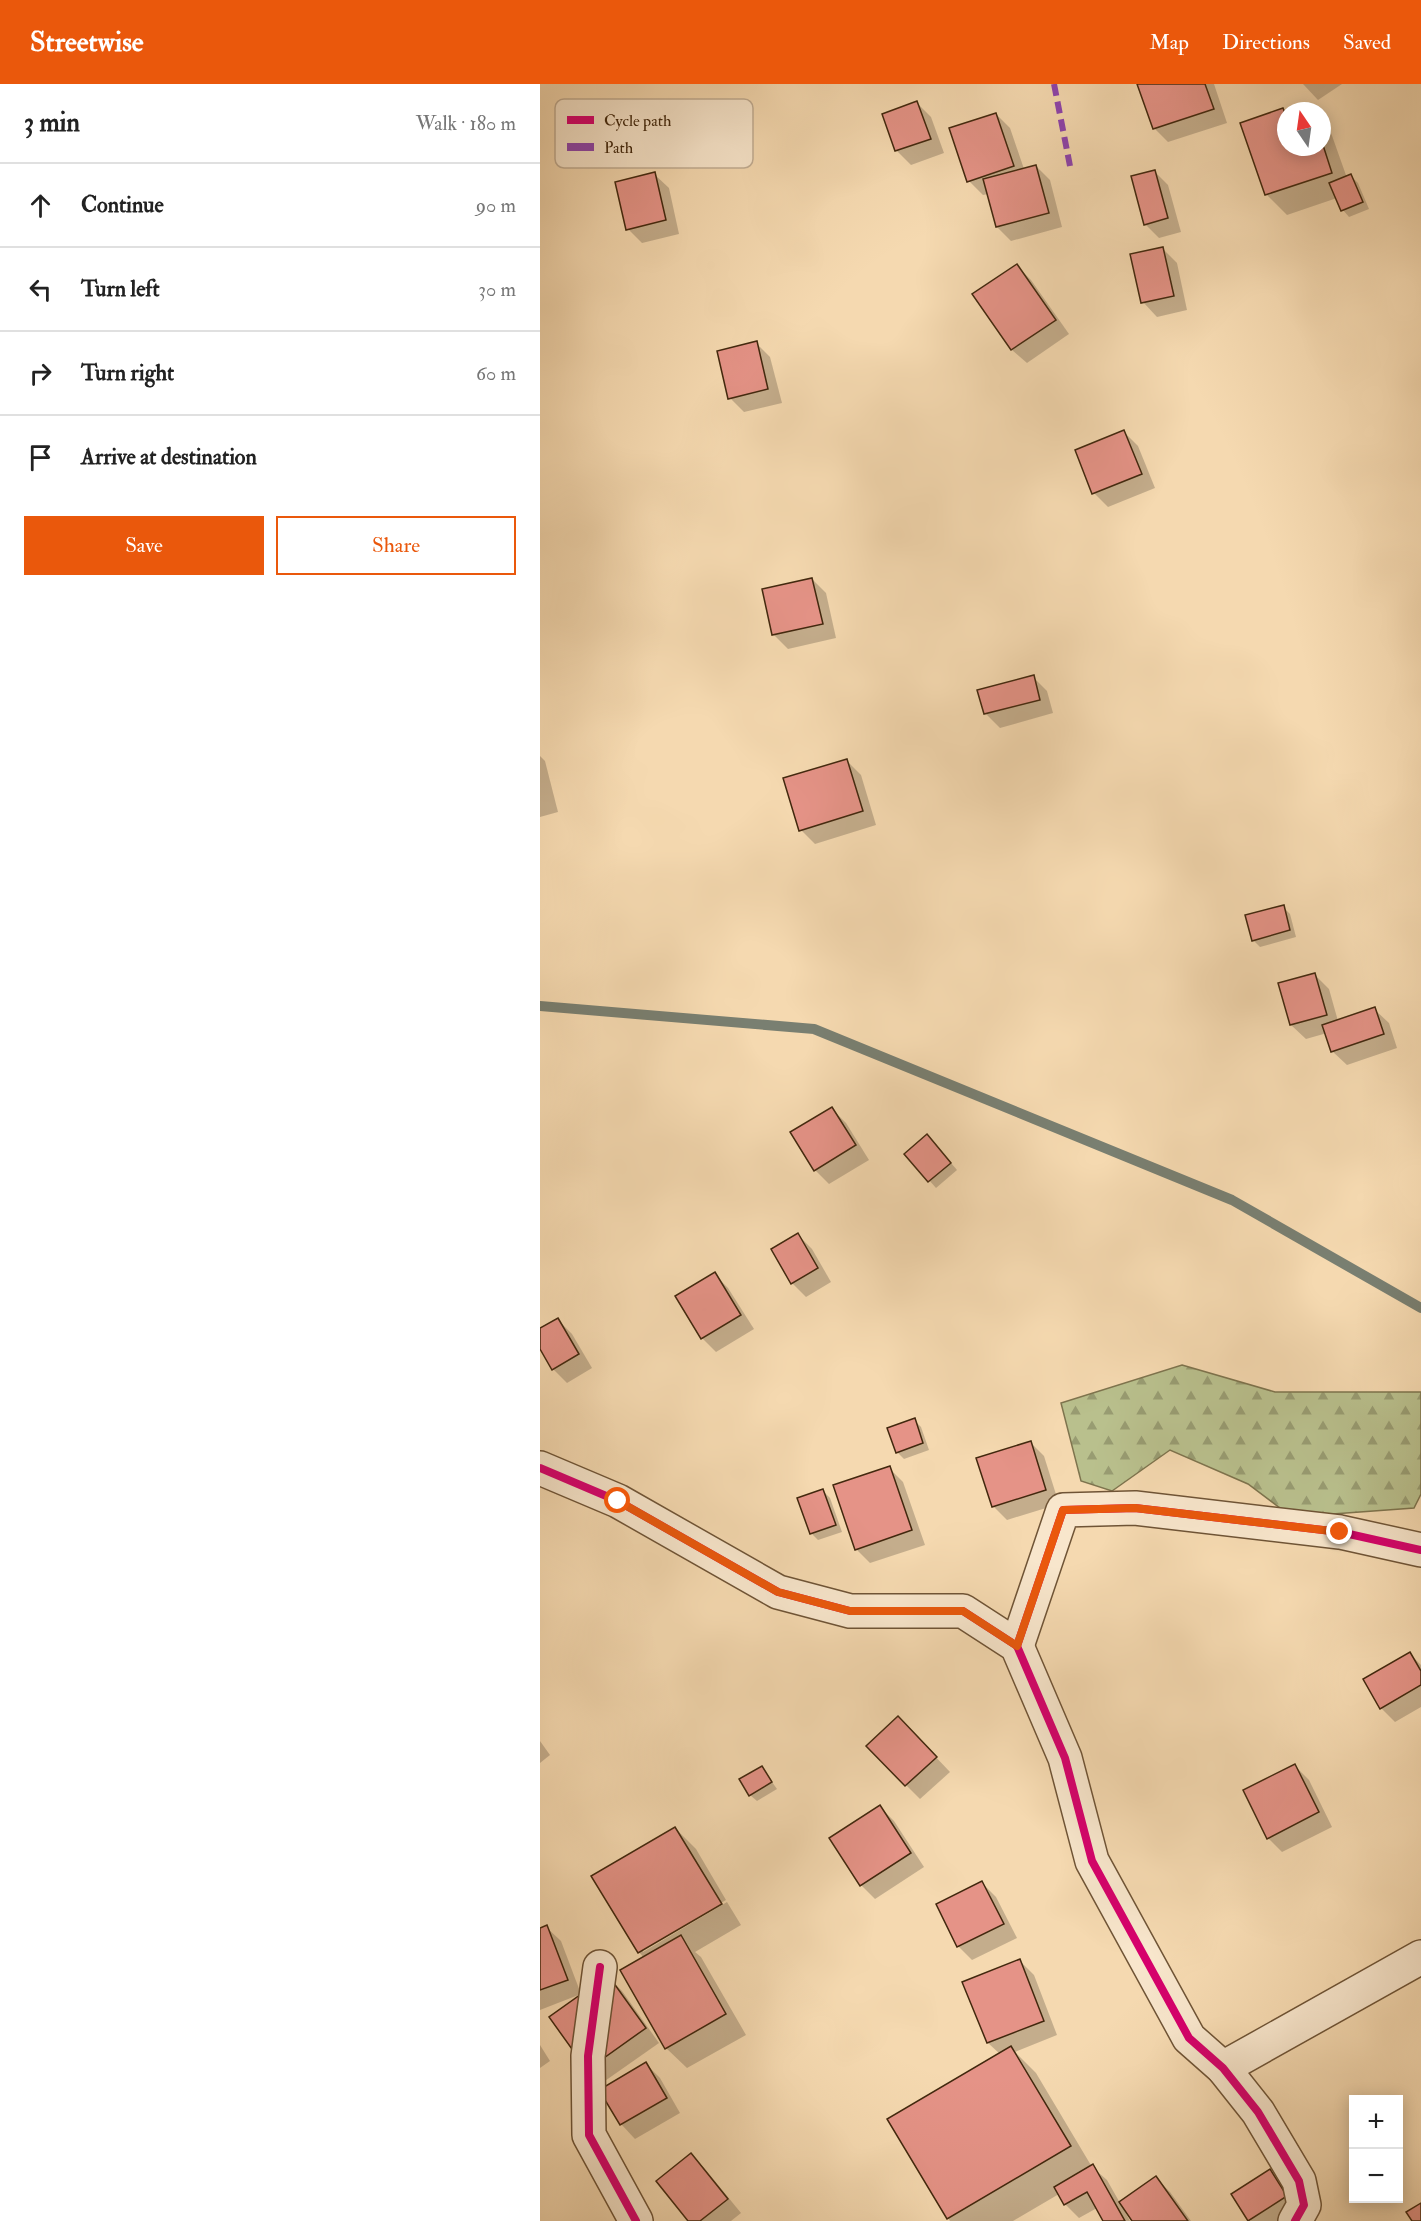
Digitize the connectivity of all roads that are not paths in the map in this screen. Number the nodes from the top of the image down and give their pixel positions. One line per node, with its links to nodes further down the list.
1 (540, 1468): 3 (street)
2 (1421, 1550): 3 (street)
3 (1017, 1646): 6 (street)
4 (1421, 1957): 6 (street)
5 (600, 1967): 7 (street)
6 (1223, 2068): 8 (street)
7 (636, 2221)
8 (1295, 2221)

